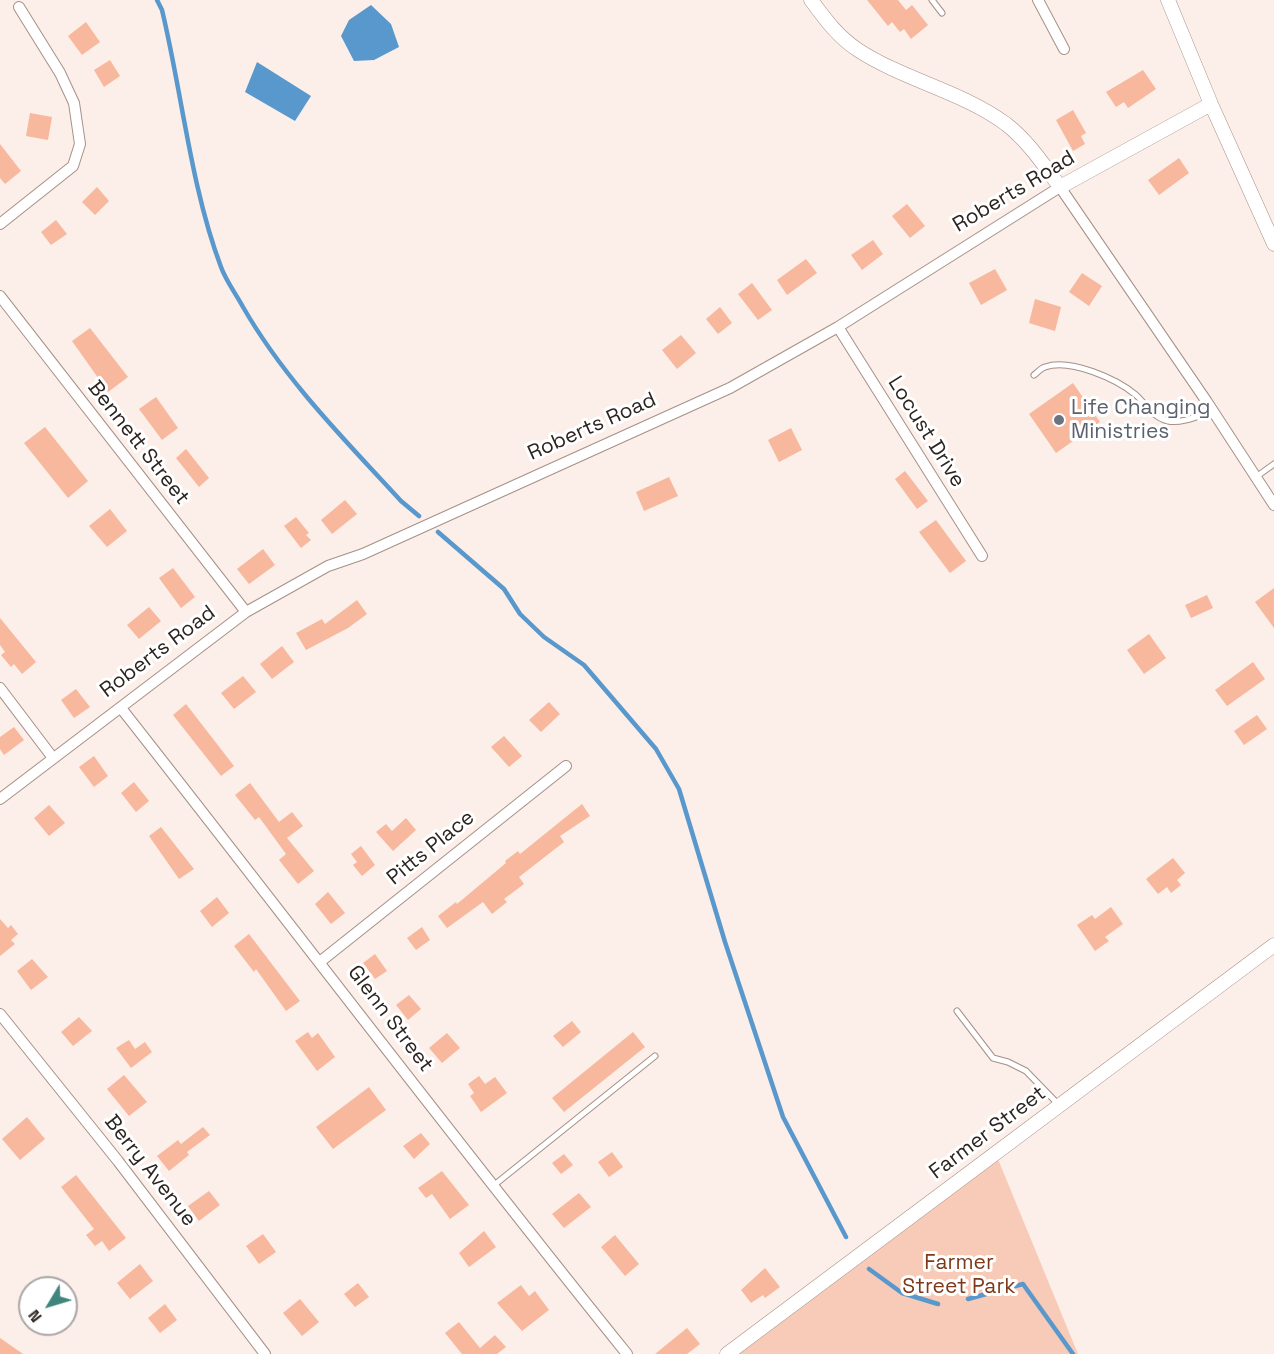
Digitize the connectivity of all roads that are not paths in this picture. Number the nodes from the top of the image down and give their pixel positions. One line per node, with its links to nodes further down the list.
1 (811, 0): 9 (street)
2 (932, 0): 6 (lane)
3 (1038, 0): 7 (street)
4 (1168, 0): 8 (street)
5 (19, 7): 10 (street)
6 (942, 13)
7 (1064, 49)
8 (1211, 104): 9 (street, Roberts Road); 11 (street)
9 (1060, 187): 13 (street, Roberts Road); 15 (street)
10 (0, 224)
11 (1274, 244)
12 (0, 296): 20 (street, Bennett Street)
13 (838, 327): 19 (street, Locust Drive); 20 (street, Roberts Road)
14 (1034, 375): 15 (lane)
15 (1213, 411): 17 (street)
16 (1274, 464): 17 (lane)
17 (1256, 477): 18 (street)
18 (1274, 505)
19 (982, 556)
20 (246, 612): 22 (street, Roberts Road)
21 (0, 688): 23 (street)
22 (121, 708): 23 (street, Roberts Road); 27 (street, Glenn Street)
23 (53, 758): 25 (street, Roberts Road)
24 (566, 766): 27 (street, Pitts Place)
25 (0, 799)
26 (1274, 945): 31 (street, Farmer Street)
27 (321, 961): 32 (street, Glenn Street)
28 (957, 1011): 31 (lane)
29 (0, 1014): 33 (street, Berry Avenue)
30 (655, 1056): 32 (lane)
31 (1060, 1105): 35 (street, Farmer Street)
32 (493, 1186): 34 (street, Glenn Street)
33 (265, 1354)
34 (627, 1354)
35 (727, 1354)

